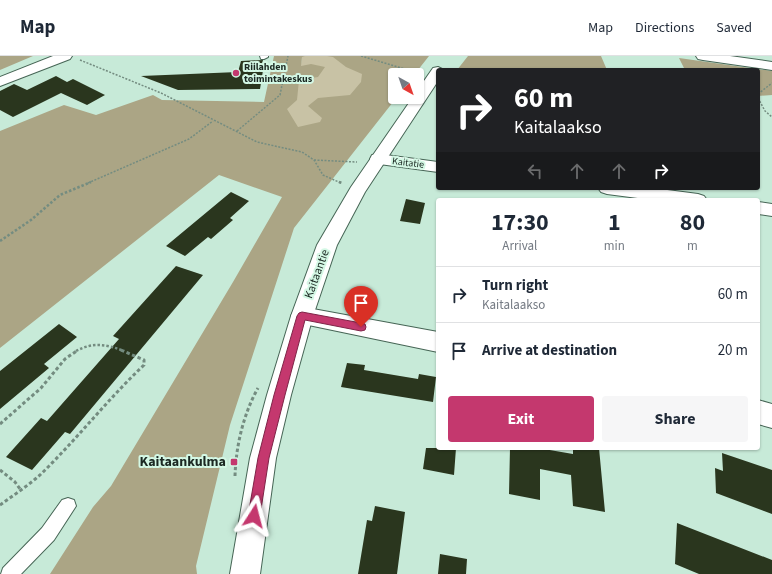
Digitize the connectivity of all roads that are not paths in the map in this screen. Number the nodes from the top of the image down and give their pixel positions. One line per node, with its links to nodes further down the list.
1 (703, 56): 5 (main road)
2 (764, 56): 4 (main road)
3 (71, 57): 7 (main road)
4 (772, 57)
5 (772, 66)
6 (436, 72): 8 (main road, Kaitaantie)
7 (0, 82)
8 (370, 161): 9 (main road, Kaitatie); 14 (main road, Kaitaantie)
9 (436, 167)
10 (622, 190): 11 (main road)
11 (683, 198)
12 (760, 208): 13 (main road)
13 (772, 210)
14 (302, 316): 15 (main road); 20 (main road, Kaitaantie)
15 (436, 342)
16 (760, 413): 17 (main road)
17 (772, 416)
18 (68, 506): 19 (lane)
19 (9, 574)
20 (244, 574)

